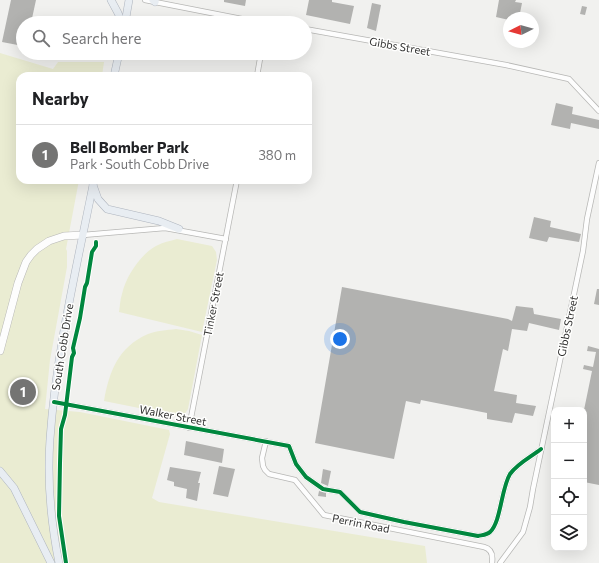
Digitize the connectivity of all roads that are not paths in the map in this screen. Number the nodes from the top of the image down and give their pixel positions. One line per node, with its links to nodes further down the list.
1 (111, 0): 5 (main road)
2 (129, 0): 6 (main road)
3 (145, 0): 4 (street)
4 (154, 1): 7 (street)
5 (120, 16)
6 (125, 16)
7 (228, 16)
8 (312, 30): 13 (street, Gibbs Street)
9 (117, 60): 11 (main road)
10 (260, 60): 12 (street)
11 (115, 72)
12 (258, 72)
13 (599, 111)
14 (599, 164): 25 (street, Gibbs Street)
15 (93, 184): 19 (main road, South Cobb Drive)
16 (94, 184): 18 (main road)
17 (236, 184): 20 (street, Tinker Street)
18 (179, 229): 19 (street); 20 (street)
19 (83, 235): 21 (main road); 22 (main road, South Cobb Drive)
20 (226, 239): 23 (street, Tinker Street)
21 (0, 351)
22 (54, 402): 23 (street, Walker Street); 28 (main road, South Cobb Drive)
23 (189, 428): 24 (street, Walker Street)
24 (266, 441): 25 (street, Walker Street); 29 (street, Perrin Road)
25 (541, 449): 30 (street, Gibbs Street)
26 (0, 471): 27 (main road)
27 (51, 563)
28 (59, 563)
29 (492, 563)
30 (500, 563)

